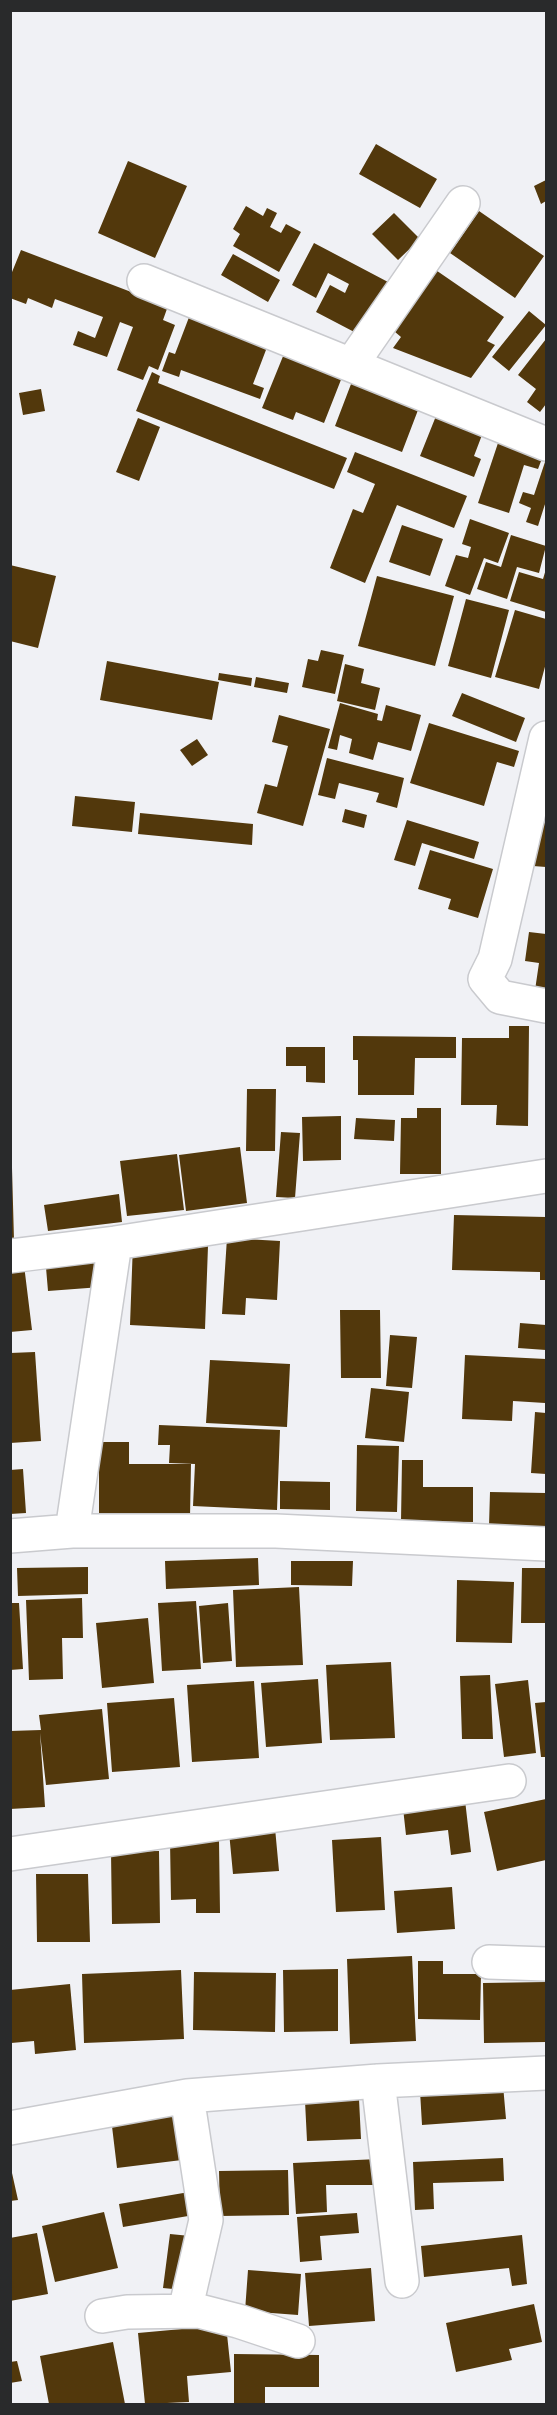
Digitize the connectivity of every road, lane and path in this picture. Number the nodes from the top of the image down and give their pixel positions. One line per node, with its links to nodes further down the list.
1 (464, 203): 3 (street)
2 (144, 281): 3 (street)
3 (351, 364): 4 (street)
4 (546, 444)
5 (546, 738): 6 (street)
6 (546, 1006)
7 (546, 1176): 8 (street)
8 (115, 1243): 9 (street); 10 (street)
9 (10, 1256)
10 (72, 1531): 11 (street); 12 (street)
11 (10, 1536)
12 (546, 1544)
13 (509, 1781): 14 (street)
14 (10, 1854)
15 (489, 1962): 16 (street)
16 (546, 1964)
17 (546, 2073): 18 (street)
18 (378, 2081): 19 (street); 21 (street)
19 (186, 2096): 20 (street); 22 (street)
20 (10, 2128)
21 (402, 2281)
22 (185, 2311): 23 (street); 24 (street)
23 (102, 2316)
24 (298, 2341)

